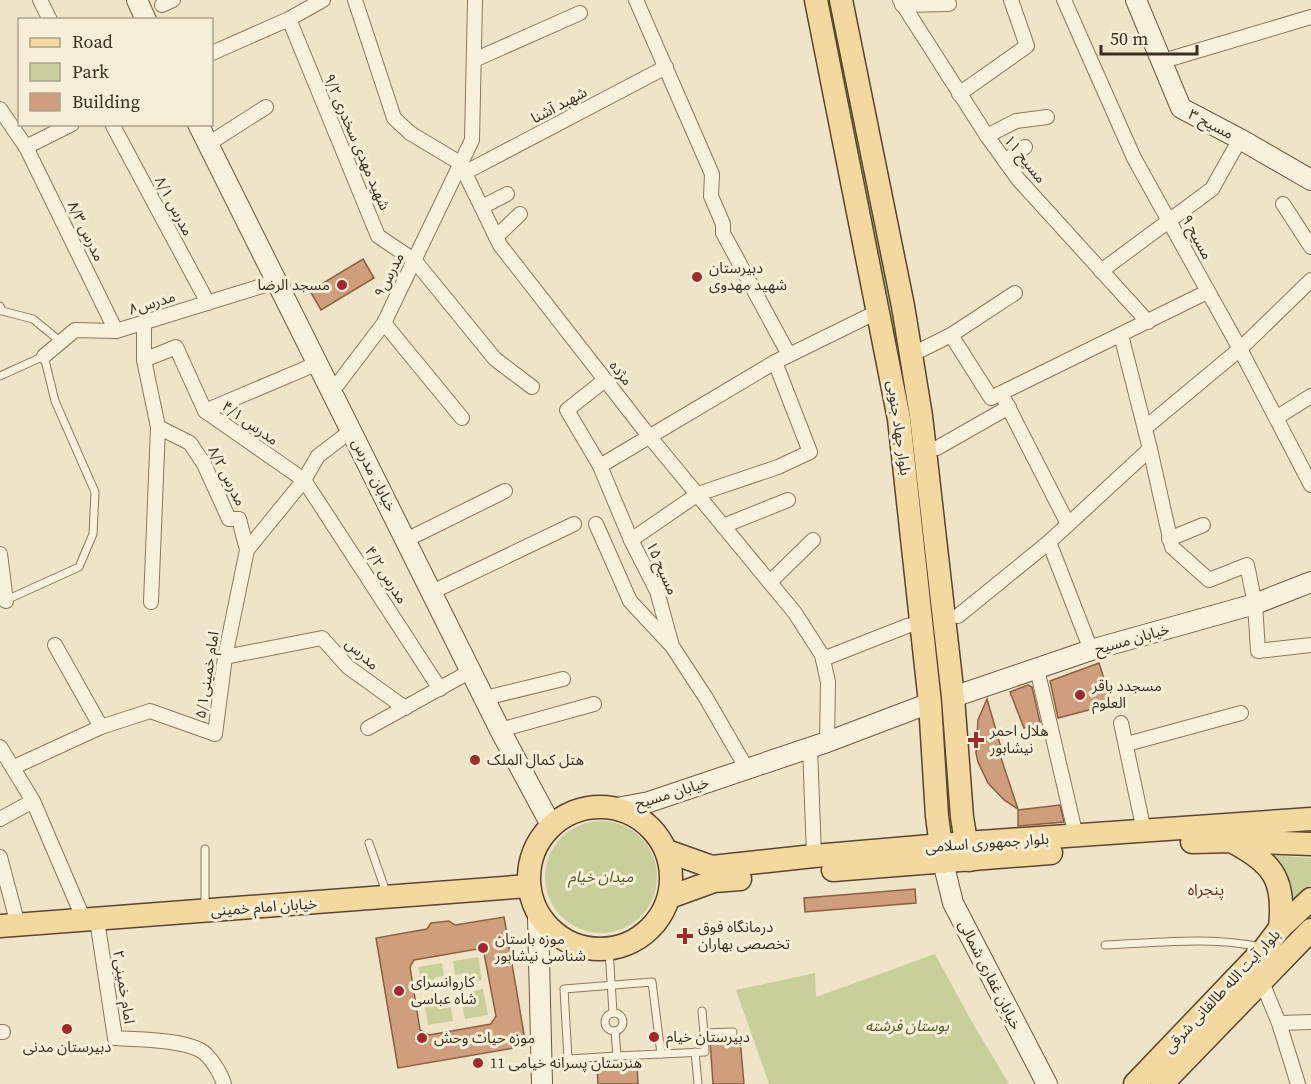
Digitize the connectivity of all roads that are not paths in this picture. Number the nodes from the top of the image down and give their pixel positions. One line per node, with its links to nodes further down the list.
1 (40, 0): 16 (street)
2 (137, 0): 17 (street)
3 (321, 0): 18 (street)
4 (355, 0): 36 (street)
5 (475, 0): 20 (street)
6 (816, 0): 53 (main road, بلوار جهاد جنوبی)
7 (841, 0): 76 (main road, بلوار جهاد جنوبی)
8 (1011, 0): 23 (street)
9 (1064, 0): 42 (street, مسیح ۹)
10 (1136, 0): 21 (street, مسیح ۳)
11 (641, 2): 22 (street)
12 (901, 2): 13 (street); 23 (street, مسیح ۱۱)
13 (949, 4)
14 (580, 13): 20 (street)
15 (1311, 17): 21 (street)
16 (49, 18)
17 (145, 18)
18 (289, 19): 19 (street); 45 (street, شهید مهدی سخدری ۹/۲)
19 (213, 53)
20 (474, 60): 36 (street)
21 (1163, 62): 31 (street, مسیح ۳)
22 (666, 68): 36 (street, شهبد آشنا); 63 (street)
23 (959, 94): 30 (street, مسیح ۱۱)
24 (266, 107): 32 (street)
25 (0, 109): 33 (street, مدرس ۸/۳)
26 (1047, 117): 30 (street)
27 (68, 126): 33 (street)
28 (113, 126): 51 (street, مدرس ۸/۱)
29 (199, 126): 32 (street, خیابان مدرس)
30 (987, 136): 35 (street, مسیح ۱۱)
31 (1240, 139): 37 (street, مسیح ۳); 42 (street)
32 (208, 144): 47 (street, خیابان مدرس)
33 (26, 147): 57 (street, مدرس ۸/۳)
34 (1025, 147): 35 (street)
35 (1005, 161): 46 (street, مسیح ۱۱)
36 (463, 167): 40 (street, مژده); 45 (street, مدرس۹)
37 (1311, 180)
38 (507, 194): 40 (street)
39 (1283, 204): 44 (street)
40 (482, 207): 43 (street, مژده)
41 (520, 214): 43 (street)
42 (1170, 221): 46 (street); 49 (street, مسیح ۹)
43 (496, 237): 69 (street, مژده)
44 (1311, 247)
45 (415, 261): 56 (street, مدرس۹); 70 (street, شهید مهدی سخدری ۹/۲)
46 (1101, 270): 54 (street, مسیح ۱۱)
47 (275, 282): 51 (street, مدرس۸); 67 (street, خیابان مدرس)
48 (1310, 284): 61 (street)
49 (1207, 292): 54 (street); 61 (street, مسیح ۹)
50 (1015, 293): 58 (street)
51 (208, 303): 55 (street, مدرس۸)
52 (0, 306): 60 (lane)
53 (879, 311): 63 (street); 76 (main road, بلوار جهاد جنوبی)
54 (1148, 322): 59 (street)
55 (144, 323): 57 (street, مدرس۸); 65 (street)
56 (384, 323): 71 (street, مدرس۹); 77 (street)
57 (116, 331): 60 (street, مدرس۸)
58 (951, 335): 62 (street); 72 (street)
59 (1121, 335): 72 (street); 80 (street)
60 (61, 342): 64 (street, مدرس۸)
61 (1240, 349): 78 (street, مسیح ۹); 80 (street)
62 (921, 350)
63 (789, 355): 66 (street)
64 (44, 356): 68 (lane); 106 (lane)
65 (144, 360): 75 (street, مدرس ۴/۱); 79 (street)
66 (775, 362): 82 (street); 89 (street)
67 (316, 364): 71 (street, خیابان مدرس); 75 (street)
68 (0, 376)
69 (605, 380): 82 (street, مژده); 85 (street, مسیح ۱۵)
70 (532, 387)
71 (331, 393): 81 (street, خیابان مدرس)
72 (1001, 393): 74 (street)
73 (1311, 396): 78 (street)
74 (1009, 407): 83 (street); 93 (street)
75 (205, 411): 86 (street, مدرس ۴/۱)
76 (910, 417): 110 (main road, بلوار جهاد جنوبی); 121 (main road, بلوار جهاد جنوبی)
77 (462, 418)
78 (1276, 418): 87 (street, مسیح ۹)
79 (158, 427): 101 (street, مدرس ۸/۲); 107 (street)
80 (1145, 428): 84 (street)
81 (351, 430): 86 (street); 97 (street, خیابان مدرس)
82 (649, 436): 85 (street); 89 (street, مژده)
83 (937, 448)
84 (1150, 449): 93 (street); 96 (street)
85 (600, 466): 98 (street, مسیح ۱۵)
86 (304, 480): 101 (street); 120 (street, مدرس ۴/۲)
87 (1311, 485)
88 (505, 491): 97 (street)
89 (698, 494): 95 (street, مژده); 98 (street)
90 (788, 500): 95 (street)
91 (574, 524): 105 (street)
92 (596, 524): 112 (street)
93 (1068, 524): 100 (street)
94 (1203, 525): 96 (street)
95 (723, 526): 103 (street, مژده)
96 (1169, 539): 108 (street)
97 (406, 540): 105 (street, خیابان مدرس)
98 (631, 540): 112 (street, مسیح ۱۵)
99 (813, 540): 103 (street)
100 (1049, 542): 109 (street); 114 (street)
101 (247, 550): 115 (street, امام خمینی۵/۱)
102 (0, 554): 106 (street)
103 (770, 582): 116 (street, مژده)
104 (1311, 582): 108 (street, خیابان مسیح)
105 (432, 592): 118 (street, خیابان مدرس)
106 (3, 602)
107 (151, 602)
108 (1255, 603): 113 (street); 114 (street, خیابان مسیح)
109 (958, 616)
110 (921, 623): 116 (street); 123 (main road, بلوار جهاد جنوبی)
111 (55, 645): 128 (street)
112 (672, 646): 135 (street, مسیح ۱۵)
113 (1305, 646)
114 (1091, 650): 117 (street, خیابان مسیح)
115 (225, 657): 125 (street, مدرس); 128 (street, امام خمینی۵/۱)
116 (823, 659): 132 (street, مژده)
117 (1037, 669): 121 (street, خیابان مسیح); 144 (street)
118 (471, 671): 120 (street); 122 (street, خیابان مدرس)
119 (562, 679): 122 (street)
120 (440, 688): 125 (street)
121 (953, 697): 139 (main road, بلوار جهاد جنوبی)
122 (485, 698): 130 (street, خیابان مدرس)
123 (930, 703): 132 (street, خیابان مسیح); 138 (main road, بلوار جهاد جنوبی)
124 (594, 704): 130 (street)
125 (405, 708): 129 (street)
126 (1241, 713): 131 (street)
127 (1121, 723): 131 (street)
128 (101, 727): 134 (street, امام خمینی۵/۱)
129 (368, 728)
130 (500, 730): 142 (street, خیابان مدرس)
131 (1127, 744): 143 (street)
132 (819, 745): 135 (street, خیابان مسیح); 152 (street, مژده)
133 (0, 747): 134 (street)
134 (14, 767): 136 (street)
135 (747, 769): 137 (street, خیابان مسیح)
136 (33, 801): 140 (street); 160 (street)
137 (617, 808): 142 (main road); 149 (main road)
138 (937, 816): 139 (main road); 151 (main road, بلوار جهاد جنوبی)
139 (962, 817): 150 (main road, بلوار جهاد جنوبی)
140 (0, 819)
141 (1311, 819): 143 (main road, بلوار جمهوری اسلامی)
142 (551, 825): 154 (main road)
143 (1143, 831): 144 (main road, بلوار جمهوری اسلامی)
144 (1076, 836): 150 (main road, بلوار جمهوری اسلامی)
145 (1232, 841): 147 (main road, بلوار جمهوری اسلامی); 150 (main road, بلوار جمهوری اسلامی); 162 (main road)
146 (369, 843): 155 (lane)
147 (1311, 844)
148 (205, 849): 158 (lane)
149 (667, 851): 152 (main road, بلوار جمهوری اسلامی); 156 (main road)
150 (968, 851): 151 (main road, بلوار جمهوری اسلامی)
151 (942, 854): 152 (main road, بلوار جمهوری اسلامی); 156 (main road, بلوار جمهوری اسلامی); 182 (street, خیابان غفاری شمالی)
152 (814, 856)
153 (0, 857): 161 (street)
154 (529, 886): 155 (main road, خیابان امام خمینی); 159 (main road)
155 (388, 897): 158 (main road, خیابان امام خمینی)
156 (670, 897): 166 (main road)
157 (1311, 899): 162 (main road, بلوار آیت الله طالقانی شرقی)
158 (205, 911): 160 (main road, خیابان امام خمینی)
159 (538, 916): 166 (main road); 180 (street)
160 (90, 920): 161 (main road, خیابان امام خمینی); 179 (street, امام خمینی۲)
161 (9, 926)
162 (1280, 928): 165 (main road, بلوار آیت الله طالقانی شرقی)
163 (1308, 936): 167 (main road, بلوار آیت الله طالقانی شرقی)
164 (1105, 945): 165 (lane)
165 (1265, 948): 183 (main road, بلوار آیت الله طالقانی شرقی)
166 (609, 949): 168 (lane)
167 (1261, 980): 172 (street); 184 (main road, بلوار آیت الله طالقانی شرقی)
168 (611, 987): 170 (lane); 177 (lane); 178 (lane)
169 (702, 1011): 175 (lane)
170 (613, 1012): 173 (lane); 173 (lane)
171 (1311, 1022): 172 (street)
172 (1279, 1023): 185 (street)
173 (615, 1031): 178 (lane)
174 (733, 1032): 175 (lane)
175 (704, 1033): 176 (lane)
176 (695, 1052): 177 (lane); 181 (lane)
177 (661, 1054): 178 (lane)
178 (617, 1056)
179 (224, 1084)
180 (542, 1084)
181 (698, 1084)
182 (1047, 1084)
183 (1135, 1084)
184 (1162, 1084)
185 (1298, 1084)

